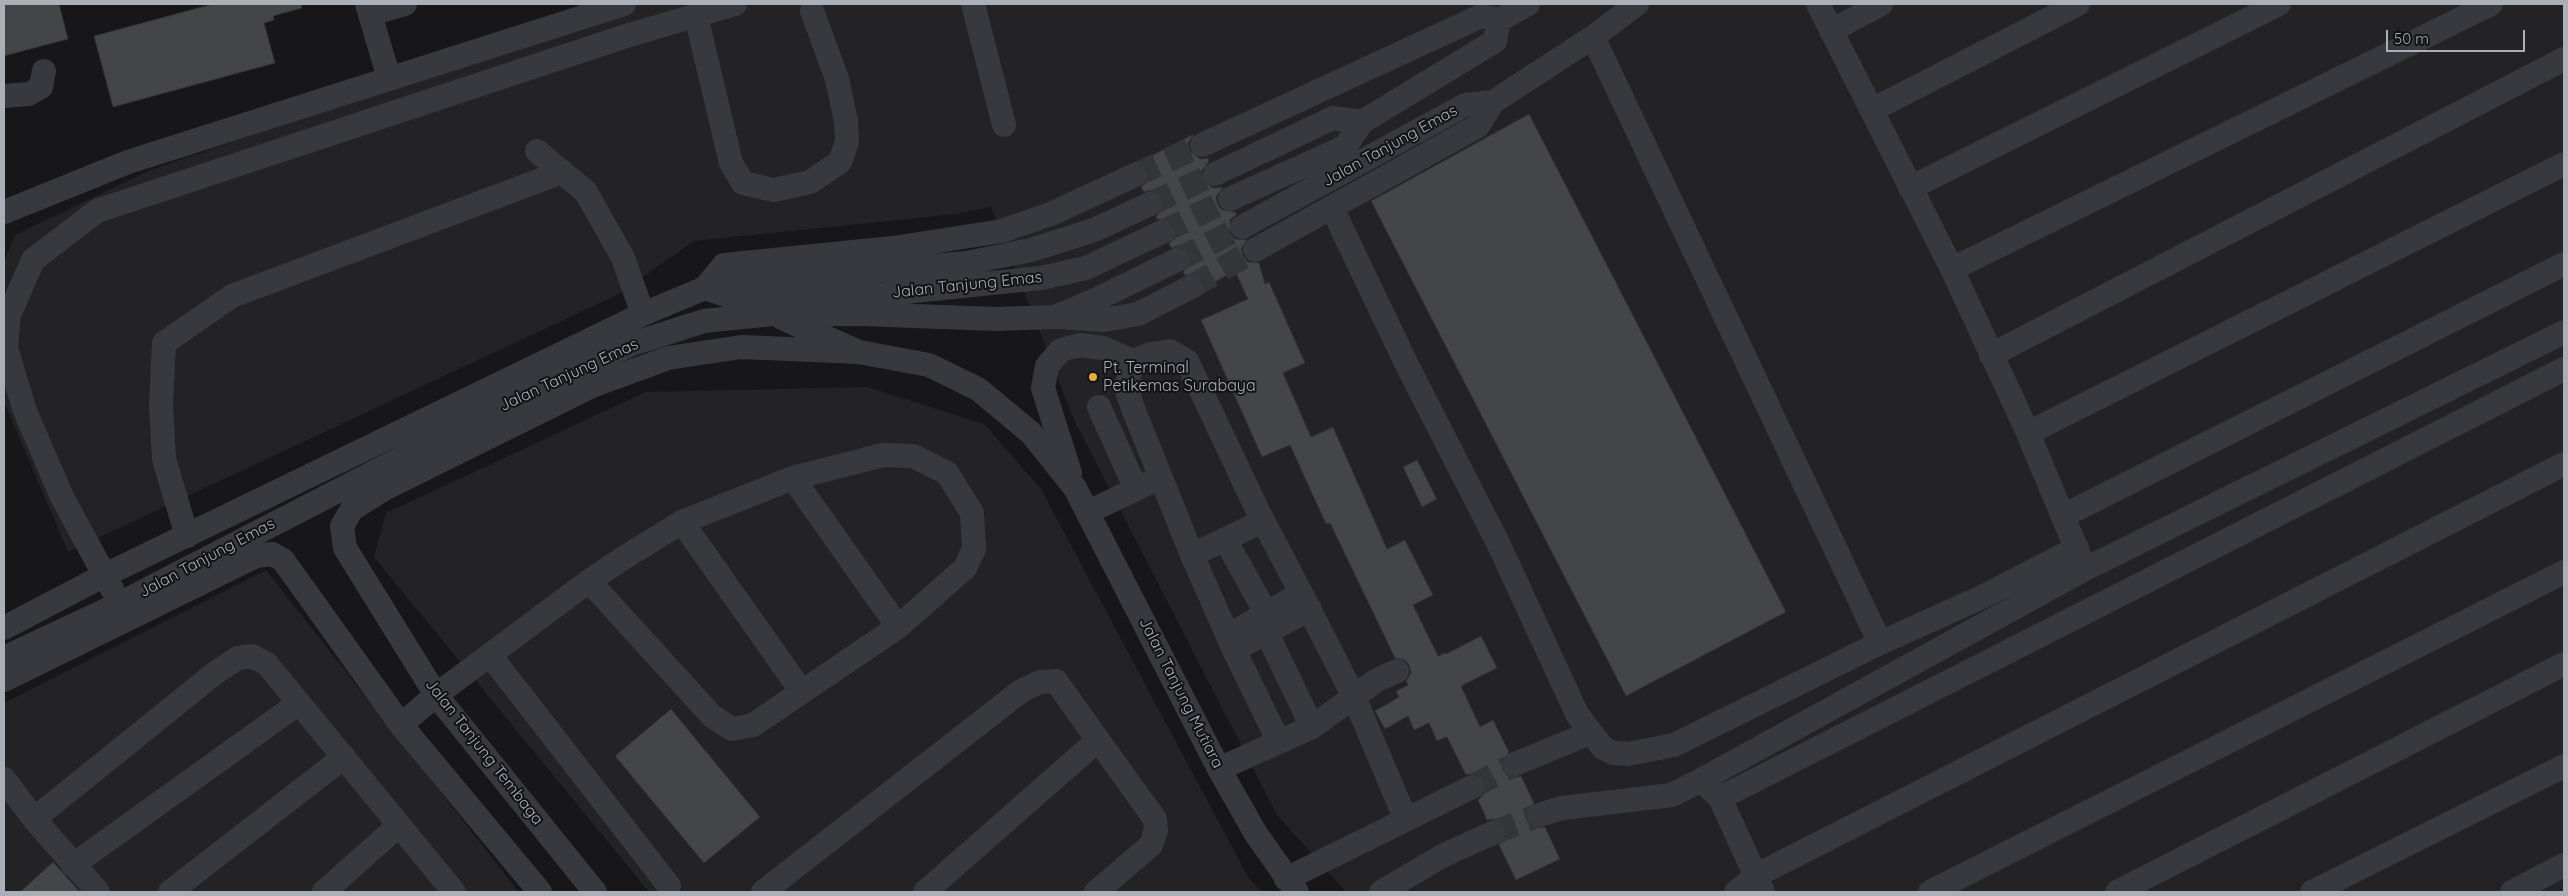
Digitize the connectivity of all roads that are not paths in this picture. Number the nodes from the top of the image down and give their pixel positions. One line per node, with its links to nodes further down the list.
1 (406, 4): 13 (lane)
2 (624, 4): 12 (lane)
3 (735, 4): 15 (lane)
4 (972, 4): 26 (lane)
5 (1528, 4): 16 (lane)
6 (1637, 4): 18 (lane, Jalan Tanjung Emas)
7 (1818, 4): 17 (lane)
8 (1881, 4): 17 (lane)
9 (2078, 4): 24 (lane)
10 (2279, 4): 33 (lane)
11 (2491, 4): 43 (lane)
12 (598, 8): 21 (lane)
13 (368, 9): 21 (lane)
14 (812, 11): 15 (lane)
15 (696, 16): 70 (lane)
16 (1499, 20): 25 (lane); 27 (lane)
17 (1831, 31): 24 (lane)
18 (1592, 37): 23 (lane, Jalan Tanjung Emas); 78 (lane)
19 (2564, 59): 51 (lane)
20 (44, 72): 22 (lane)
21 (389, 78): 37 (lane)
22 (4, 96)
23 (1493, 102): 36 (lane); 38 (lane, Jalan Tanjung Emas)
24 (1872, 110): 33 (lane)
25 (1362, 122): 31 (lane); 34 (lane, Jalan Tanjung Emas)
26 (1004, 125)
27 (1202, 145)
28 (537, 151): 30 (lane)
29 (2564, 164): 55 (lane)
30 (562, 172): 46 (lane); 65 (lane)
31 (1215, 174)
32 (1134, 175): 45 (lane)
33 (1910, 188): 43 (lane)
34 (1230, 199)
35 (1150, 204): 45 (lane)
36 (1332, 208): 40 (lane); 90 (lane)
37 (4, 212)
38 (1242, 227)
39 (1162, 232): 45 (lane, Jalan Tanjung Emas)
40 (1255, 250)
41 (1177, 260): 48 (lane, Jalan Tanjung Emas)
42 (2564, 264): 62 (lane)
43 (1952, 269): 51 (lane)
44 (1191, 287): 48 (lane)
45 (705, 288): 46 (lane, Jalan Tanjung Emas)
46 (643, 314): 65 (lane, Jalan Tanjung Emas)
47 (773, 314): 48 (lane, Jalan Tanjung Emas); 50 (lane, Jalan Tanjung Mutiara); 73 (lane, Jalan Tanjung Emas)
48 (1055, 316)
49 (2564, 332): 68 (lane)
50 (859, 352): 59 (lane, Jalan Tanjung Mutiara); 85 (lane, Jalan Tanjung Tembaga)
51 (1991, 355): 55 (lane)
52 (1133, 361): 58 (lane); 59 (lane, Jalan Tanjung Mutiara); 63 (lane)
53 (2564, 369): 100 (lane)
54 (1099, 407): 60 (lane)
55 (2028, 433): 62 (lane)
56 (2564, 464): 108 (lane)
57 (792, 478): 64 (lane); 75 (lane); 75 (lane)
58 (1160, 478): 60 (lane); 67 (lane)
59 (1075, 488): 61 (lane, Jalan Tanjung Mutiara)
60 (1136, 489): 61 (lane)
61 (1088, 512): 96 (lane, Jalan Tanjung Mutiara)
62 (2063, 516): 68 (lane)
63 (1263, 521): 66 (lane); 72 (lane)
64 (682, 522): 71 (lane); 84 (lane)
65 (187, 536): 70 (lane, Jalan Tanjung Emas)
66 (1225, 539): 67 (lane); 74 (lane)
67 (1192, 555): 77 (lane)
68 (2081, 559): 78 (lane); 98 (lane)
69 (2564, 572): 122 (lane)
70 (103, 576): 73 (lane); 76 (lane, Jalan Tanjung Emas)
71 (589, 581): 79 (lane); 84 (lane)
72 (1306, 601): 74 (lane); 86 (lane)
73 (121, 603): 80 (lane, Jalan Tanjung Emas)
74 (1266, 623): 77 (lane); 89 (lane)
75 (898, 627): 84 (lane)
76 (4, 628)
77 (1231, 643): 92 (lane)
78 (1880, 643): 90 (lane)
79 (490, 655): 85 (lane); 109 (lane)
80 (4, 658)
81 (2564, 664): 123 (lane)
82 (1397, 671): 86 (lane)
83 (4, 680): 88 (lane)
84 (802, 692)
85 (436, 695): 88 (lane); 116 (lane, Jalan Tanjung Tembaga)
86 (1354, 698): 89 (lane); 103 (lane)
87 (300, 703): 93 (lane); 102 (lane); 106 (lane)
88 (401, 725): 115 (lane)
89 (1312, 726): 92 (lane)
90 (1590, 733): 94 (lane)
91 (1098, 740): 117 (lane); 118 (lane); 119 (lane)
92 (1279, 742): 96 (lane)
93 (344, 757): 104 (lane); 112 (lane)
94 (1515, 764)
95 (2564, 766): 124 (lane)
96 (1220, 769): 110 (lane, Jalan Tanjung Mutiara)
97 (4, 779): 102 (lane)
98 (1701, 780): 100 (lane); 101 (lane)
99 (1472, 787): 103 (lane)
100 (1720, 798): 108 (lane)
101 (1539, 815)
102 (34, 819): 106 (lane)
103 (1406, 820): 110 (lane)
104 (399, 825): 113 (lane); 114 (lane)
105 (1494, 833): 120 (lane)
106 (73, 864): 111 (lane)
107 (2564, 865): 125 (lane)
108 (1760, 884): 121 (lane)
109 (669, 886)
110 (1291, 886)
111 (98, 892)
112 (170, 892)
113 (324, 892)
114 (454, 892)
115 (540, 892)
116 (596, 892)
117 (762, 892)
118 (925, 892)
119 (1096, 892)
120 (1381, 892)
121 (1736, 892)
122 (1930, 892)
123 (2117, 892)
124 (2312, 892)
125 (2512, 892)

